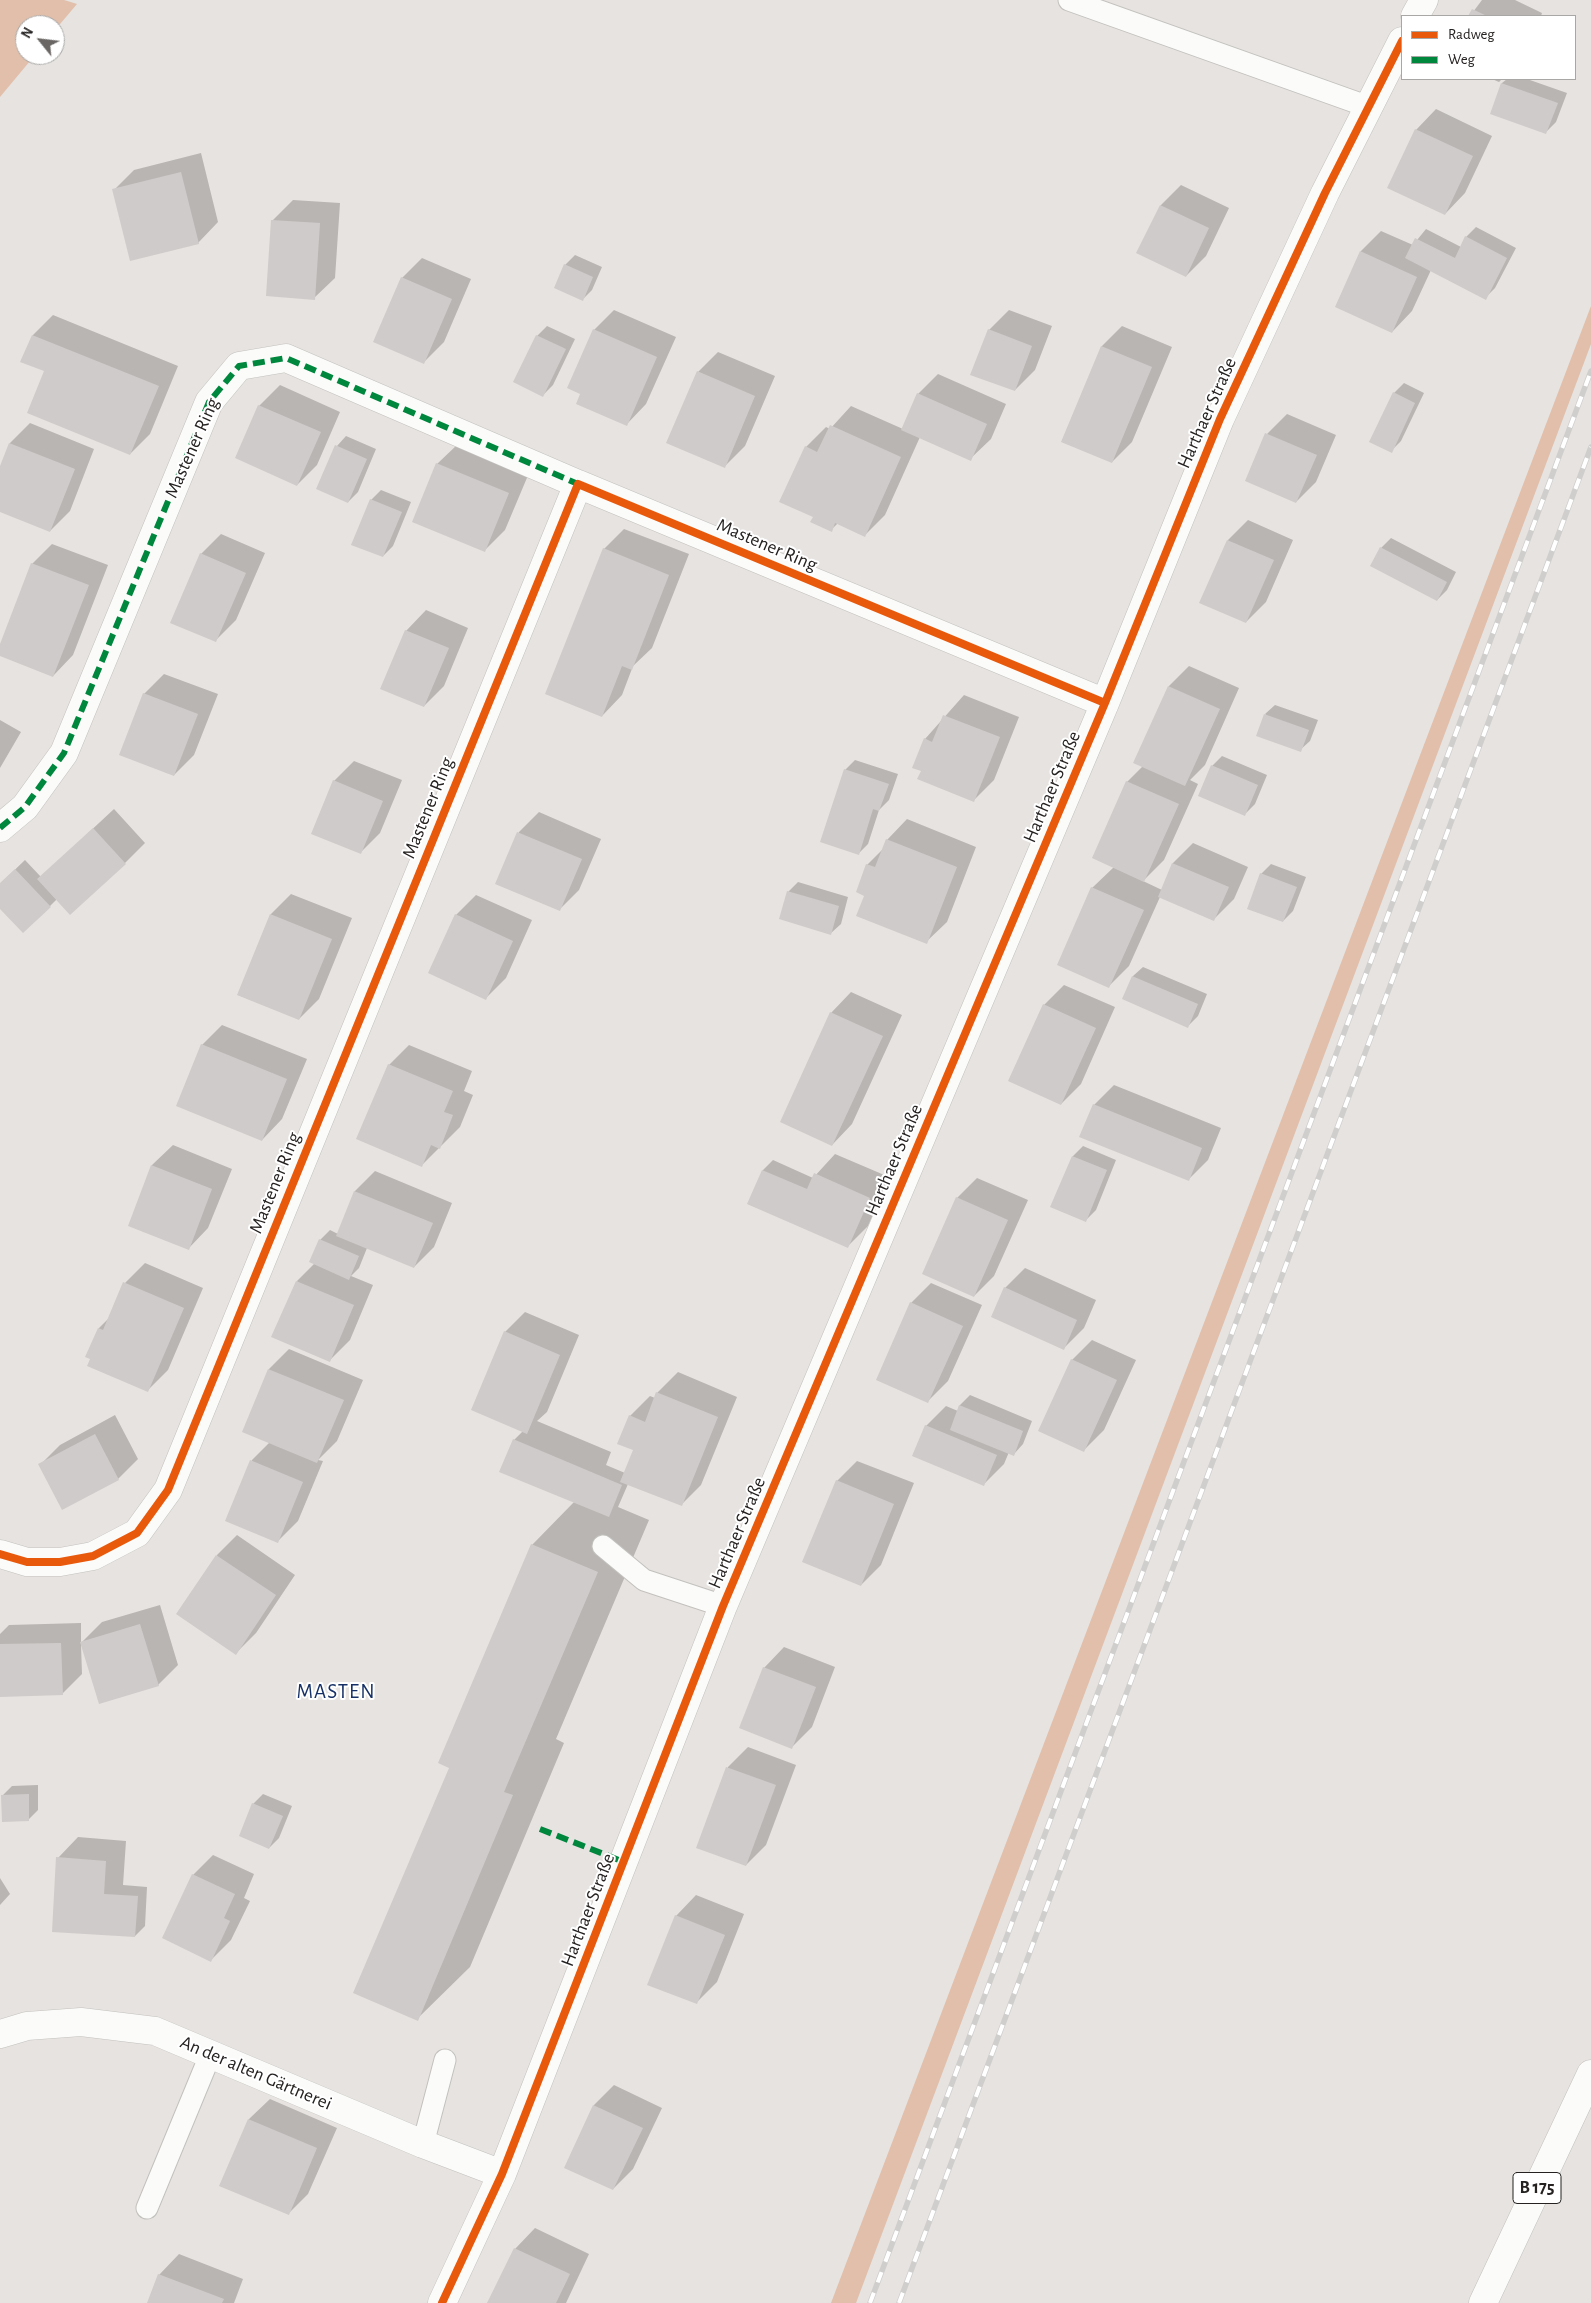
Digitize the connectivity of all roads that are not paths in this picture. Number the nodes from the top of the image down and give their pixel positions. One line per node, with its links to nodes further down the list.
1 (1069, 0): 5 (lane)
2 (1424, 0): 3 (street)
3 (1416, 15)
4 (1401, 43): 5 (street, Harthaer Straße)
5 (1369, 107): 7 (street, Harthaer Straße)
6 (578, 484): 7 (street, Mastener Ring); 8 (street, Mastener Ring); 10 (street, Mastener Ring)
7 (1105, 703): 11 (street, Harthaer Straße)
8 (0, 828)
9 (603, 1546): 11 (lane)
10 (0, 1554)
11 (723, 1606): 17 (street, Harthaer Straße)
12 (0, 2034): 13 (street, An der alten Gärtnerei)
13 (211, 2053): 16 (street, An der alten Gärtnerei); 18 (lane)
14 (445, 2060): 16 (lane)
15 (1591, 2074): 20 (street, B 175)
16 (423, 2144): 17 (street, An der alten Gärtnerei)
17 (502, 2174): 19 (street, Harthaer Straße)
18 (147, 2208)
19 (442, 2303)
20 (1483, 2303)

